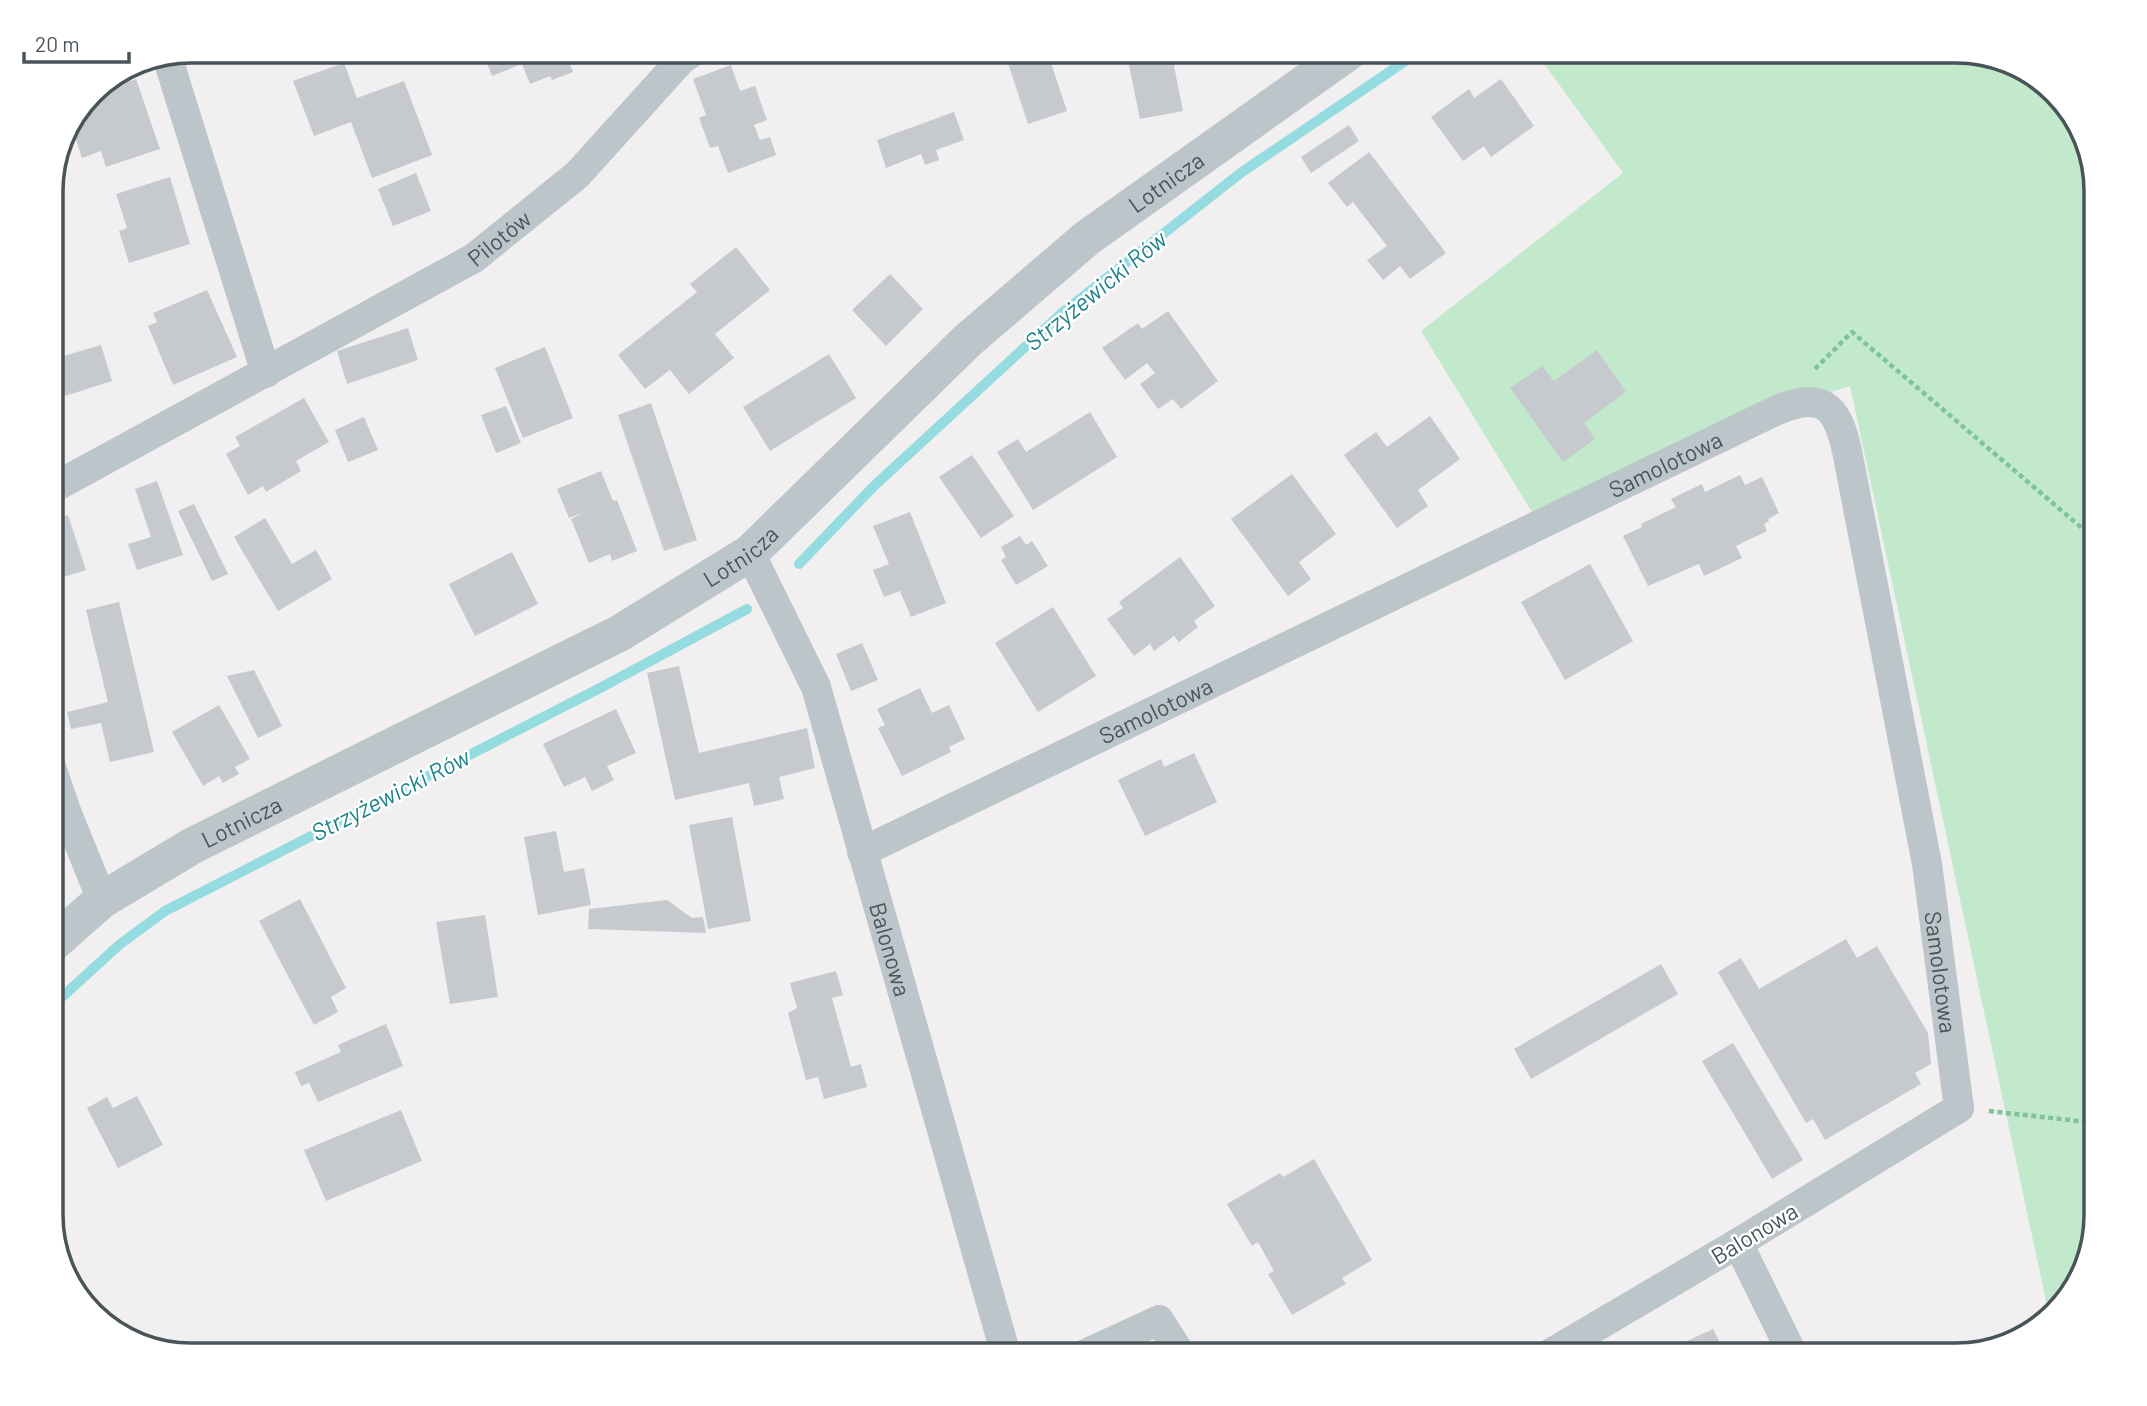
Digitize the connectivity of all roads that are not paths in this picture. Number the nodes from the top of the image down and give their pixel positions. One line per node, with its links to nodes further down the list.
1 (678, 63): 4 (street, Pilotów)
2 (1333, 63): 6 (street, Lotnicza)
3 (170, 65): 4 (street)
4 (266, 373): 5 (street, Pilotów)
5 (63, 483)
6 (750, 553): 8 (street, Balonowa); 9 (street, Lotnicza)
7 (63, 802): 9 (street)
8 (862, 852): 11 (street, Samolotowa); 13 (street, Balonowa)
9 (102, 900): 10 (street, Lotnicza)
10 (63, 935)
11 (1959, 1108): 12 (street, Balonowa)
12 (1738, 1243): 16 (street, Balonowa); 17 (street)
13 (1003, 1343)
14 (1109, 1343): 15 (street)
15 (1173, 1343)
16 (1568, 1343)
17 (1787, 1343)

